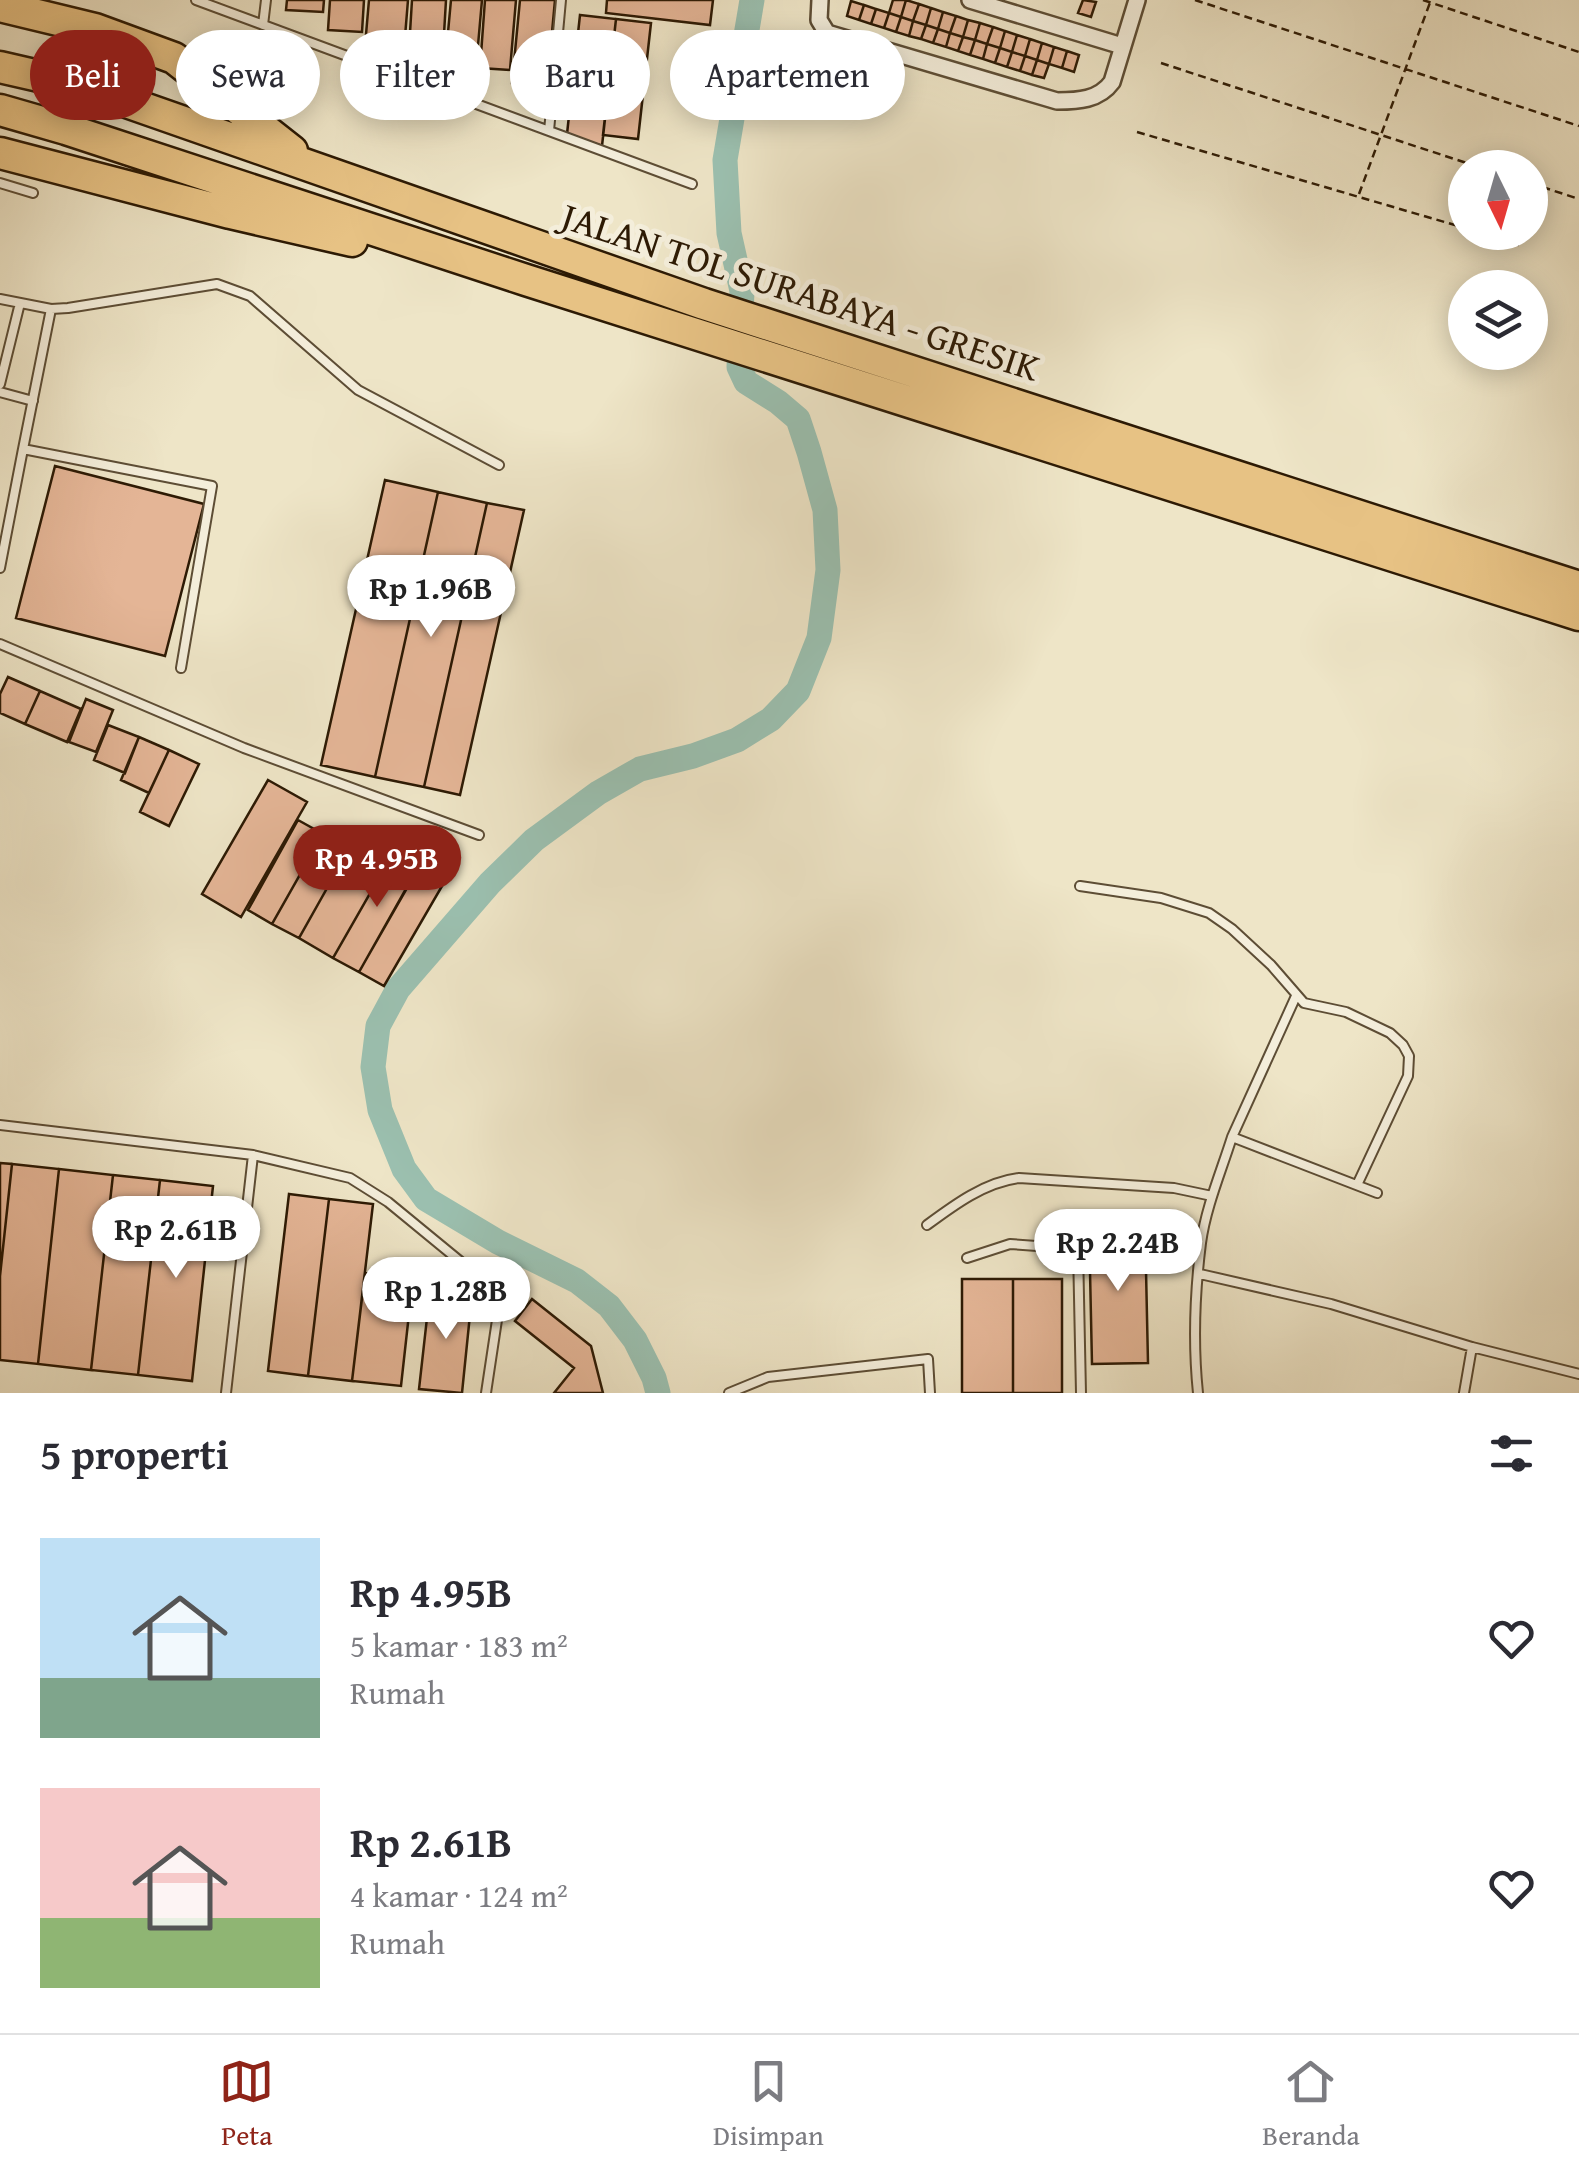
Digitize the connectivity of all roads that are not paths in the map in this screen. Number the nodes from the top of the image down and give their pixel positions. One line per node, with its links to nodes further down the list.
1 (196, 0): 8 (lane)
2 (266, 0): 8 (lane)
3 (562, 0): 12 (lane)
4 (820, 0): 9 (street)
5 (970, 0): 9 (street)
6 (1136, 0): 9 (street)
7 (0, 6): 14 (highway)
8 (263, 25): 12 (lane)
9 (1122, 46)
10 (0, 67): 14 (highway, JALAN TOL SURABAYA - GRESIK)
11 (0, 110): 18 (highway, JALAN TOL SURABAYA - GRESIK)
12 (549, 131): 16 (lane)
13 (0, 152): 18 (highway)
14 (312, 166): 22 (highway, JALAN TOL SURABAYA - GRESIK)
15 (0, 183): 17 (lane)
16 (692, 184)
17 (33, 193)
18 (526, 280): 22 (highway, JALAN TOL SURABAYA - GRESIK)
19 (0, 299): 20 (lane)
20 (20, 303): 21 (lane); 24 (lane)
21 (51, 309): 26 (lane); 28 (lane)
22 (698, 318): 23 (highway, JALAN TOL SURABAYA - GRESIK)
23 (779, 344): 30 (highway, JALAN TOL SURABAYA - GRESIK); 31 (highway, JALAN TOL SURABAYA - GRESIK)
24 (0, 384)
25 (0, 392): 26 (lane)
26 (32, 400): 27 (lane)
27 (23, 449): 29 (lane); 33 (lane)
28 (499, 466)
29 (0, 568)
30 (1579, 587)
31 (1579, 615)
32 (0, 644): 34 (lane)
33 (181, 668)
34 (479, 835)
35 (1080, 886): 36 (lane)
36 (1296, 996): 38 (lane); 40 (lane)
37 (0, 1125): 39 (lane)
38 (1232, 1137): 40 (lane); 42 (lane)
39 (253, 1155): 48 (lane); 49 (lane)
40 (1356, 1185): 41 (lane)
41 (1377, 1193)
42 (1212, 1196): 43 (lane); 45 (lane)
43 (927, 1225)
44 (966, 1258): 52 (lane)
45 (1200, 1274): 46 (lane); 53 (lane)
46 (1472, 1347): 47 (lane); 54 (lane)
47 (1579, 1374)
48 (226, 1393)
49 (486, 1393)
50 (729, 1393): 51 (lane)
51 (930, 1393)
52 (1081, 1393)
53 (1198, 1393)
54 (1464, 1393)

